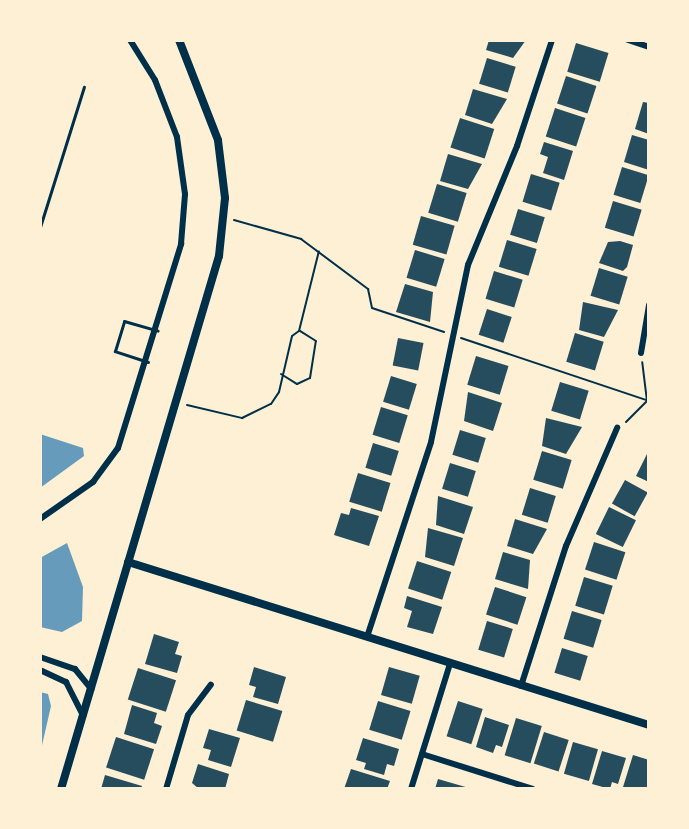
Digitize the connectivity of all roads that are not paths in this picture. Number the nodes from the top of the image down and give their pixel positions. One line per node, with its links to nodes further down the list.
1 (130, 40): 10 (street)
2 (179, 40): 15 (street)
3 (552, 40): 16 (street)
4 (628, 40): 5 (street)
5 (649, 47)
6 (84, 87): 7 (lane)
7 (41, 219): 8 (lane)
8 (40, 227)
9 (649, 305): 11 (street)
10 (158, 331): 12 (street); 12 (lane)
11 (641, 353)
12 (148, 362): 14 (street)
13 (617, 428): 21 (street)
14 (40, 519)
15 (128, 562): 16 (street); 22 (street)
16 (367, 637): 18 (street)
17 (40, 657): 22 (street)
18 (450, 664): 21 (street); 25 (street)
19 (40, 670): 23 (street)
20 (211, 685): 27 (street)
21 (521, 686): 24 (street)
22 (91, 689): 23 (street)
23 (83, 716): 26 (street)
24 (649, 725)
25 (422, 754): 28 (street); 29 (street)
26 (61, 789)
27 (166, 789)
28 (411, 789)
29 (533, 789)

